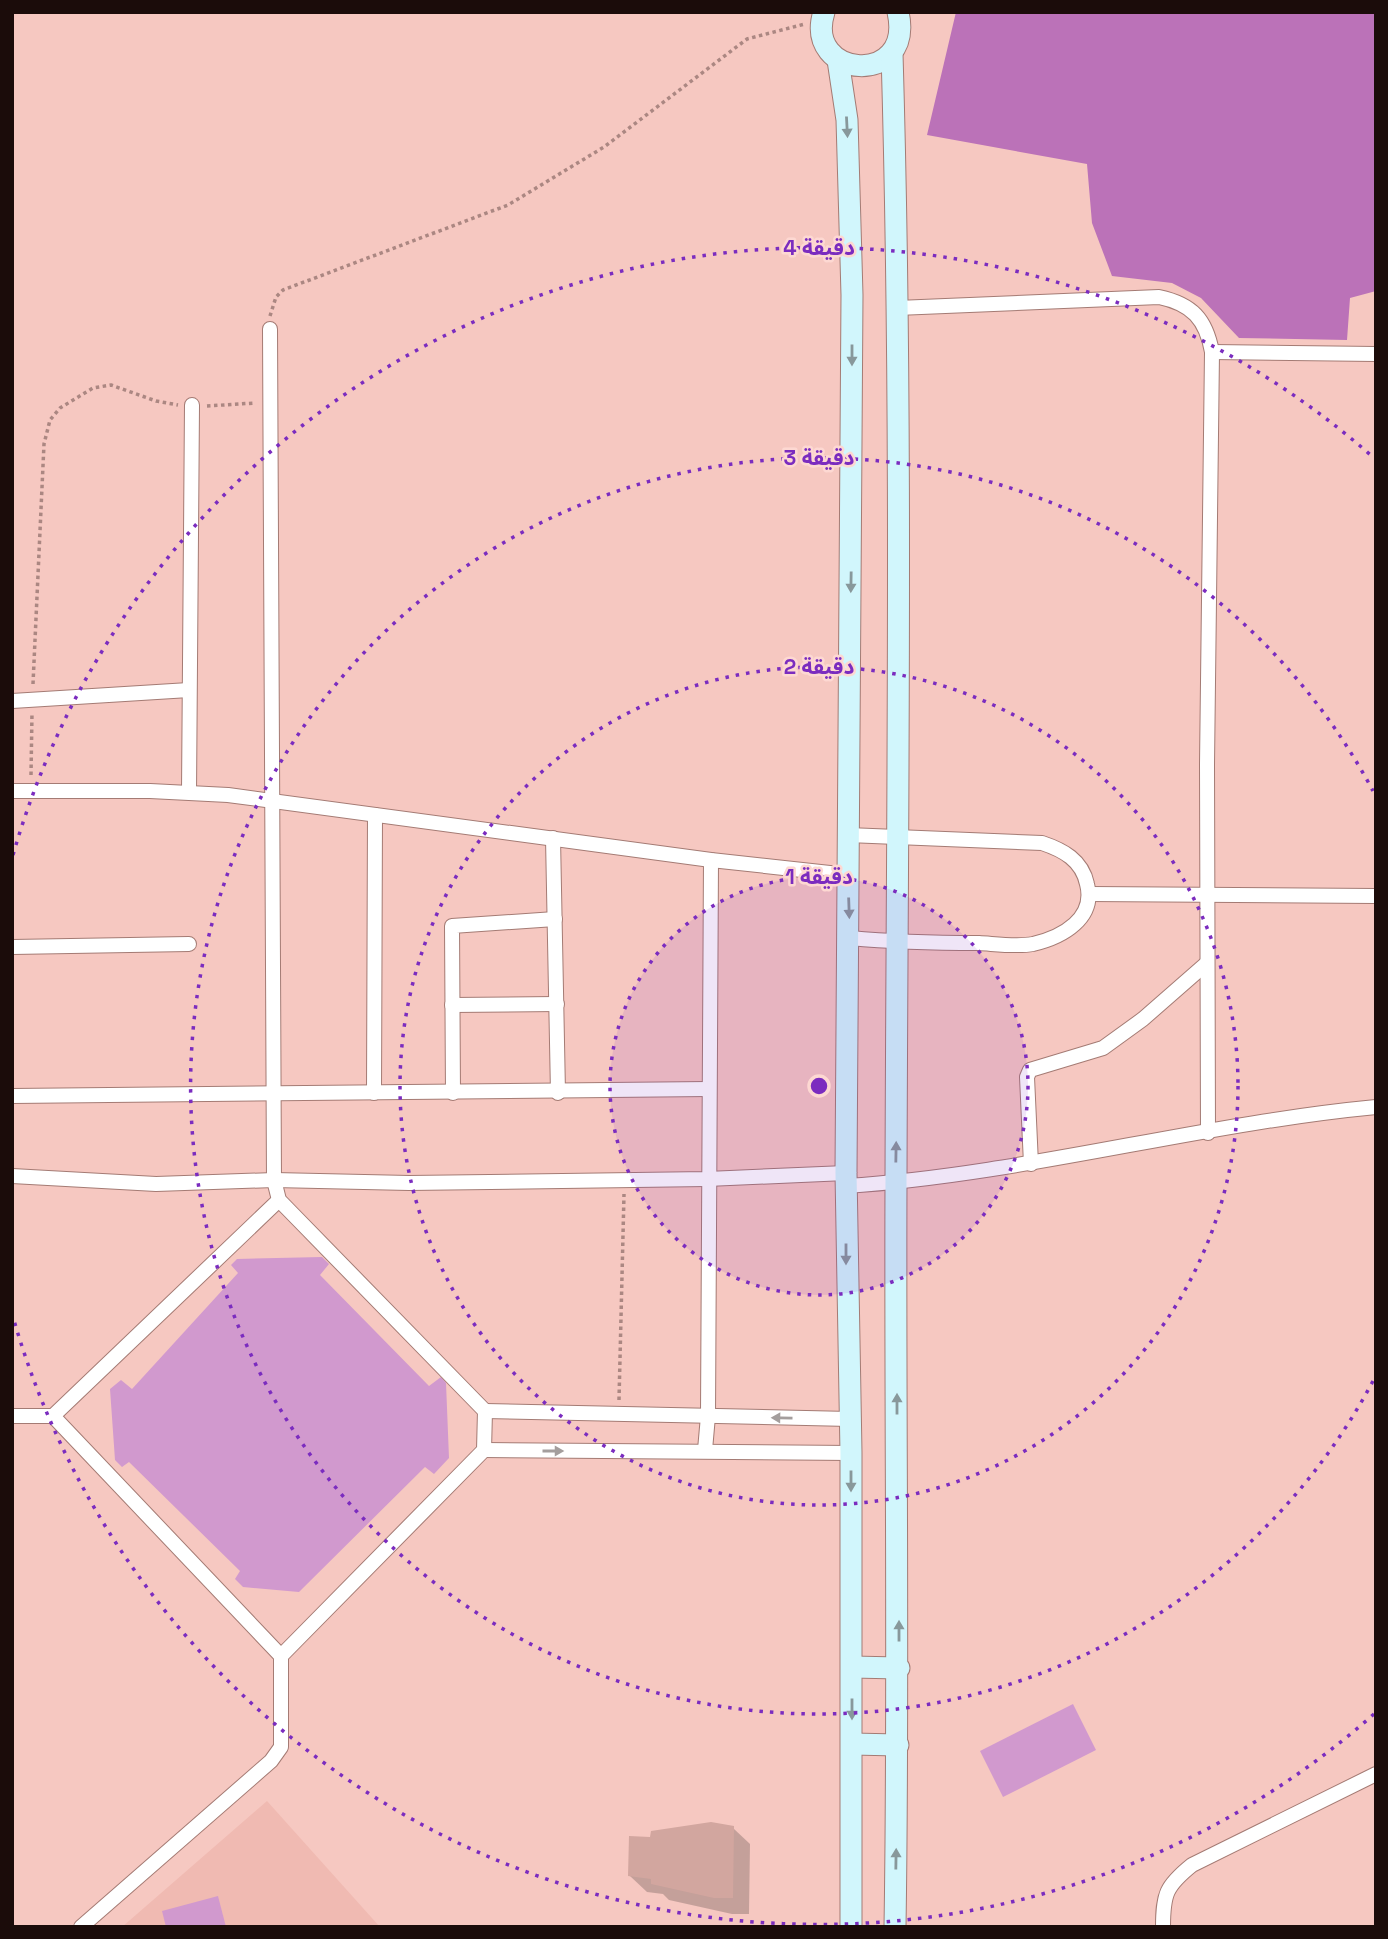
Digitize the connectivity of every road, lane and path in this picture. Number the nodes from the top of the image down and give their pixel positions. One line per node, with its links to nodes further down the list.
1 (898, 12): 3 (main road)
2 (823, 17): 4 (main road); 6 (path)
3 (892, 53): 4 (main road); 5 (main road)
4 (838, 60): 19 (main road, one-way to 19)
5 (897, 309): 7 (street); 21 (main road)
6 (270, 329): 9 (street)
7 (1212, 352): 8 (street); 25 (street)
8 (1376, 354)
9 (271, 402): 10 (path); 17 (street)
10 (192, 405): 11 (street); 13 (path)
11 (189, 690): 13 (street); 16 (street)
12 (12, 702): 13 (street)
13 (32, 702): 15 (path)
14 (12, 791): 15 (street)
15 (31, 791): 16 (street)
16 (189, 792): 17 (street)
17 (273, 800): 18 (street); 36 (street)
18 (375, 815): 20 (street); 37 (street)
19 (848, 835): 21 (street); 23 (main road)
20 (553, 838): 22 (street); 27 (street)
21 (897, 839): 24 (street); 29 (main road)
22 (711, 860): 23 (street); 35 (street)
23 (848, 875): 28 (main road, one-way to 28)
24 (1090, 894): 25 (street); 29 (street)
25 (1206, 895): 26 (street); 32 (street)
26 (1376, 896)
27 (555, 919): 33 (street); 34 (street)
28 (849, 938): 29 (street); 46 (main road)
29 (899, 942): 49 (main road, one-way to 29)
30 (190, 944): 31 (street)
31 (12, 947)
32 (1206, 963): 42 (street); 43 (street)
33 (452, 1004): 34 (street); 38 (street)
34 (556, 1004): 39 (street)
35 (709, 1089): 39 (street); 45 (street)
36 (274, 1092): 37 (street); 40 (street); 47 (street)
37 (374, 1093): 38 (street)
38 (453, 1093): 39 (street)
39 (558, 1093)
40 (12, 1096)
41 (1376, 1107): 42 (street)
42 (1208, 1133): 43 (street)
43 (1031, 1164): 49 (street)
44 (12, 1176): 47 (street)
45 (707, 1179): 46 (street); 48 (street); 55 (street)
46 (846, 1179): 49 (street); 56 (main road, one-way to 56)
47 (274, 1180): 48 (street); 50 (street)
48 (625, 1180): 52 (path)
49 (896, 1182): 62 (main road, one-way to 49)
50 (279, 1200): 51 (street); 54 (street)
51 (485, 1411): 52 (street); 57 (street)
52 (618, 1412): 55 (street)
53 (12, 1416): 54 (street)
54 (53, 1416): 60 (street)
55 (708, 1416): 56 (street, one-way to 55); 58 (street)
56 (850, 1419): 59 (main road)
57 (484, 1450): 58 (street, one-way to 58); 60 (street)
58 (705, 1450): 59 (street)
59 (851, 1453): 61 (main road, one-way to 61)
60 (281, 1656): 66 (street)
61 (852, 1667): 62 (main road); 63 (main road, one-way to 63)
62 (899, 1668): 64 (main road)
63 (852, 1744): 64 (main road); 67 (main road)
64 (898, 1745): 68 (main road, one-way to 64)
65 (1376, 1774): 69 (street)
66 (81, 1927)
67 (851, 1927)
68 (895, 1927)
69 (1164, 1927)

